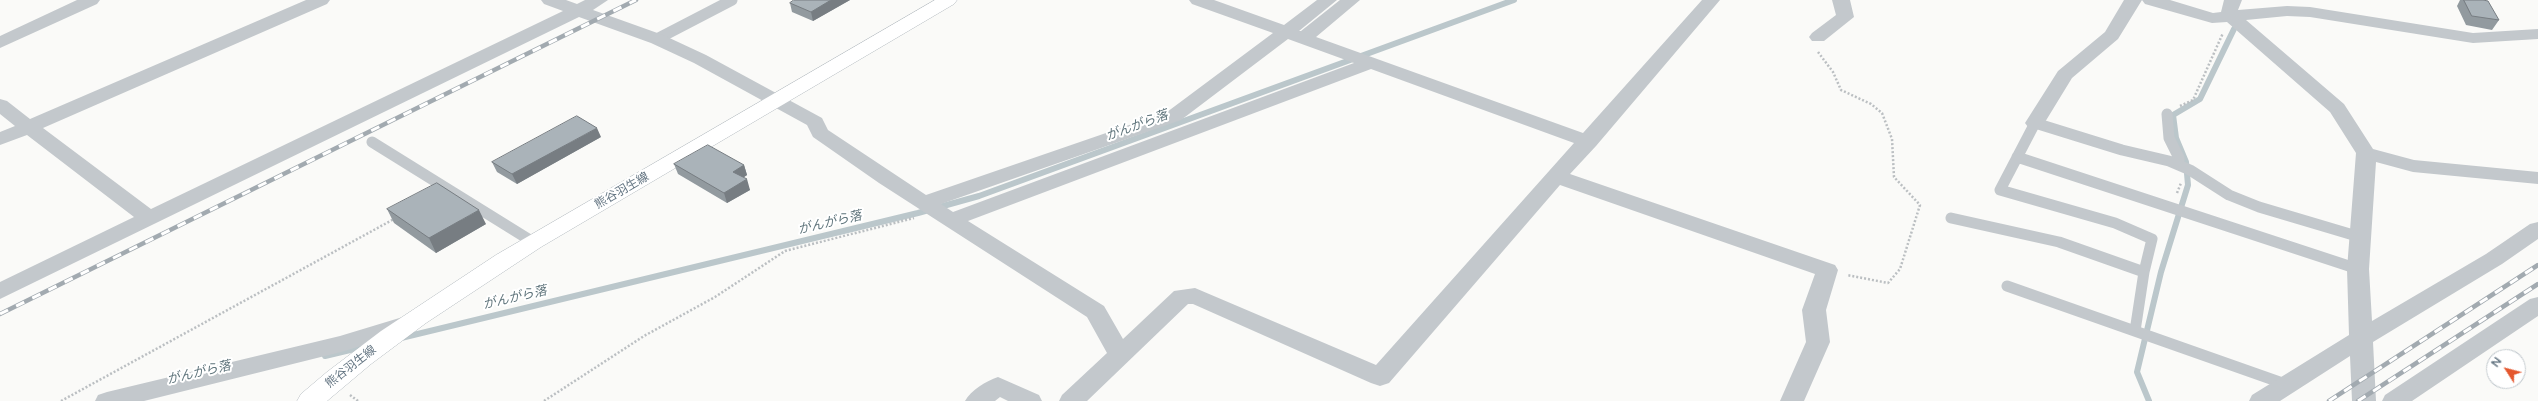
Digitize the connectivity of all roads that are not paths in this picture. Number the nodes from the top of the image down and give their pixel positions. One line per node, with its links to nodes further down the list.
1 (91, 0): 20 (street)
2 (321, 0): 27 (street)
3 (550, 0): 14 (street)
4 (599, 0): 14 (street)
5 (732, 0): 19 (lane)
6 (948, 0): 22 (main road, 熊谷羽生線)
7 (1198, 0): 17 (street)
8 (1328, 0): 17 (street)
9 (1351, 0): 17 (street)
10 (1711, 0): 30 (street)
11 (1841, 0): 18 (street)
12 (2133, 0): 26 (street)
13 (2151, 0): 15 (street)
14 (577, 11): 19 (street); 38 (street)
15 (2229, 12): 16 (street); 31 (street)
16 (2538, 34)
17 (1295, 35): 21 (street); 25 (street)
18 (1818, 37)
19 (657, 39): 22 (street)
20 (0, 43)
21 (1369, 62): 25 (street); 30 (street)
22 (776, 102): 36 (street); 41 (main road, 熊谷羽生線)
23 (0, 105): 27 (street)
24 (2167, 114): 33 (lane)
25 (1182, 122): 36 (street); 36 (street)
26 (2035, 123): 32 (lane); 33 (lane)
27 (29, 127): 28 (street); 38 (street)
28 (0, 139)
29 (372, 142): 41 (lane)
30 (1589, 142): 34 (street)
31 (2366, 153): 35 (street); 40 (street)
32 (2017, 157): 42 (lane); 43 (lane)
33 (2185, 168): 40 (lane)
34 (1558, 177): 50 (street); 57 (street)
35 (2538, 178)
36 (938, 212): 50 (street)
37 (1951, 218): 43 (lane)
38 (150, 219): 45 (street)
39 (2538, 230): 49 (street)
40 (2360, 236): 42 (street)
41 (533, 242): 47 (main road, 熊谷羽生線)
42 (2358, 269): 49 (street)
43 (2144, 272): 48 (lane)
44 (2007, 286): 48 (lane)
45 (0, 291)
46 (2538, 306): 60 (street)
47 (405, 326): 52 (street); 53 (main road, 熊谷羽生線)
48 (2134, 331): 51 (lane)
49 (2360, 339): 51 (street); 59 (street)
50 (1119, 354): 56 (street)
51 (2288, 385): 58 (street)
52 (107, 401)
53 (310, 401)
54 (977, 401): 55 (street)
55 (1030, 401)
56 (1071, 401)
57 (1792, 401)
58 (2261, 401)
59 (2364, 401)
60 (2394, 401)

